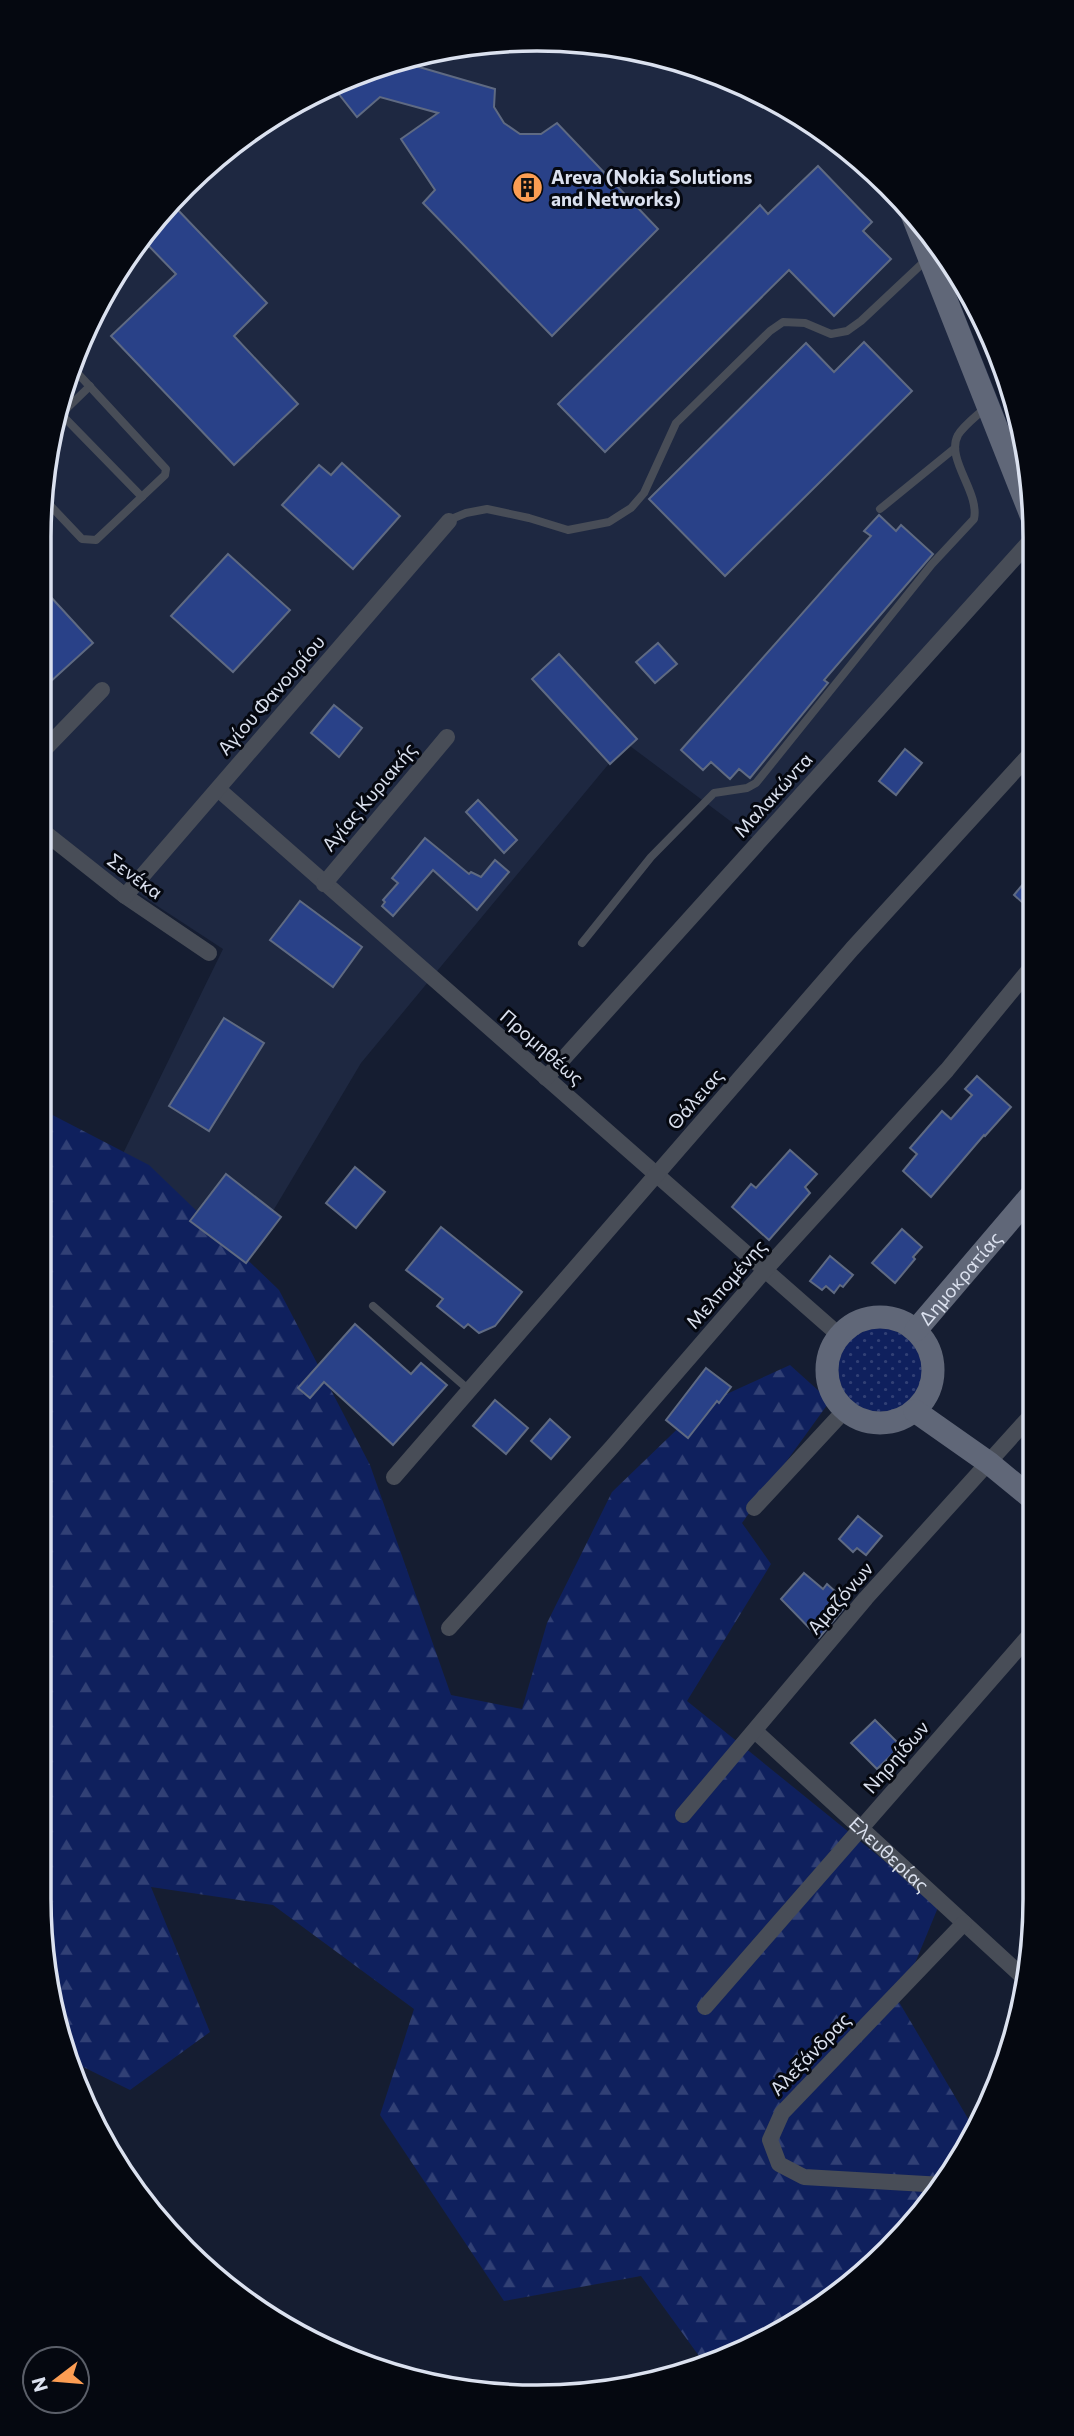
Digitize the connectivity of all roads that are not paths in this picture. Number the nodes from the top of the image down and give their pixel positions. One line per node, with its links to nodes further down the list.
1 (921, 239): 2 (street)
2 (928, 257): 5 (street); 13 (lane)
3 (79, 375): 4 (lane)
4 (90, 386): 6 (lane); 10 (lane)
5 (989, 404): 8 (lane); 9 (street)
6 (69, 406)
7 (65, 419): 10 (lane)
8 (955, 448): 12 (lane); 23 (lane)
9 (1020, 486)
10 (142, 497): 11 (lane)
11 (52, 508)
12 (880, 509)
13 (449, 520): 19 (street, Αγίου Φανουρίου)
14 (1023, 549): 26 (street, Μαλακώντα)
15 (102, 690): 17 (street)
16 (447, 737): 21 (street, Αγίας Κυριακής)
17 (51, 742)
18 (1023, 762): 27 (street, Θάλειας)
19 (218, 789): 21 (street, Προμηθέως); 22 (street, Αγίου Φανουρίου)
20 (51, 838): 22 (street, Σενέκα)
21 (324, 884): 26 (street, Προμηθέως)
22 (125, 896): 24 (street, Σενέκα)
23 (582, 943)
24 (209, 953)
25 (1023, 977): 29 (street, Μελπομένης)
26 (547, 1078): 27 (street, Προμηθέως)
27 (657, 1175): 29 (street, Προμηθέως); 33 (street, Θάλειας)
28 (1023, 1205): 31 (street, Δημοκρατίας)
29 (765, 1270): 32 (street, Προμηθέως); 41 (street, Μελπομένης)
30 (373, 1306): 33 (lane)
31 (916, 1330): 32 (street); 35 (street)
32 (839, 1335): 34 (street)
33 (469, 1390): 38 (street, Θάλειας)
34 (845, 1410): 35 (street); 40 (street)
35 (915, 1411): 37 (street)
36 (1023, 1424): 37 (street, Αμαζόνων)
37 (989, 1463): 39 (street); 43 (street, Αμαζόνων)
38 (394, 1477)
39 (1023, 1491)
40 (754, 1508)
41 (449, 1628)
42 (1023, 1643): 45 (street, Νηρηίδων)
43 (755, 1731): 44 (street, Αμαζόνων); 45 (street, Ελευθερίας)
44 (683, 1815)
45 (861, 1829): 46 (street, Ελευθερίας); 48 (street, Νηρηίδων)
46 (964, 1923): 47 (street, Ελευθερίας); 49 (street, Αλεξάνδρας)
47 (1017, 1972)
48 (705, 2007)
49 (930, 2184)

